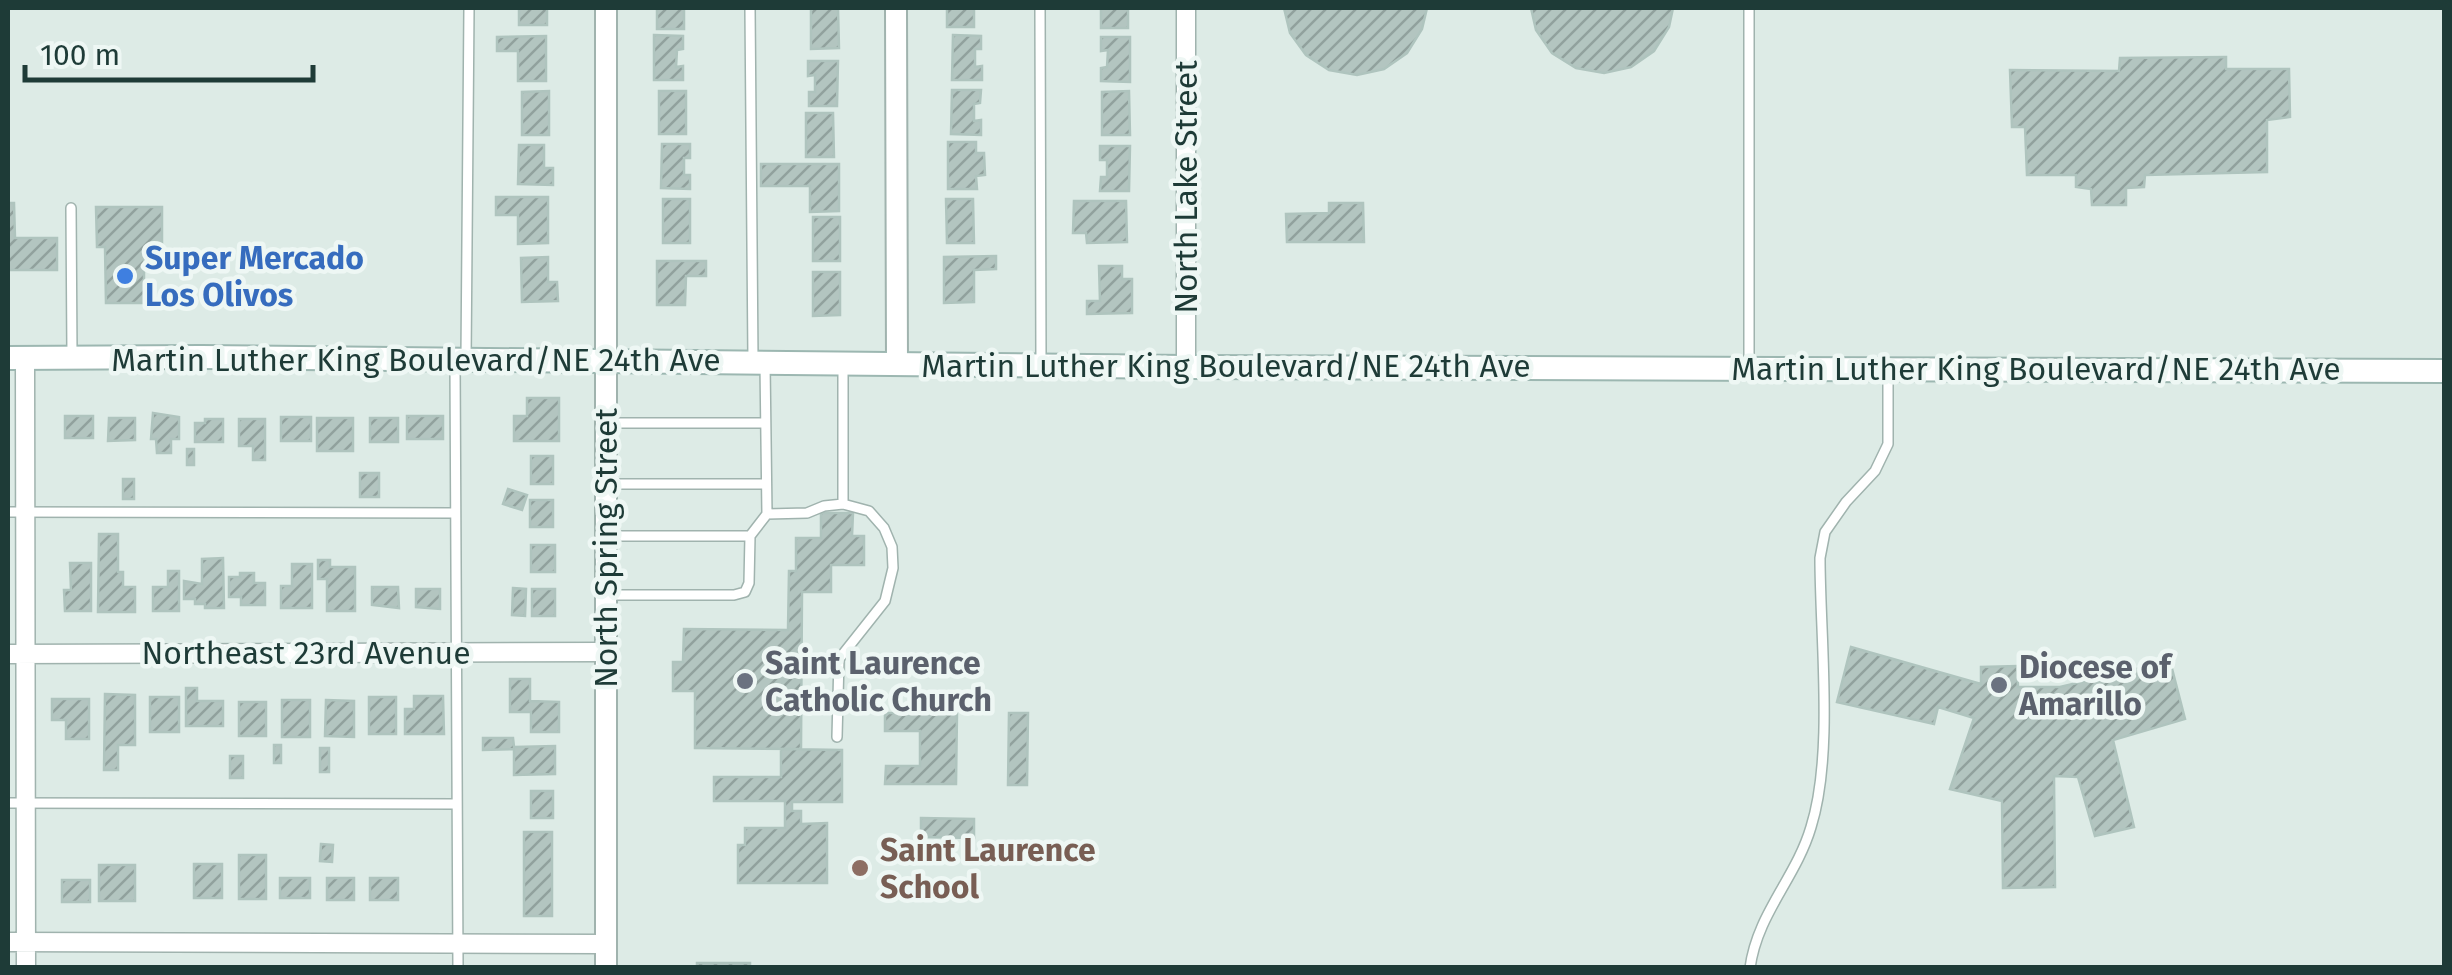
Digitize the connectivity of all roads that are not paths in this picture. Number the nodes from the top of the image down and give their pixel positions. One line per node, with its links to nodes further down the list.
1 (470, 8): 11 (lane)
2 (606, 8): 12 (street, North Spring Street)
3 (750, 8): 13 (lane)
4 (896, 8): 15 (street)
5 (1040, 8): 16 (lane)
6 (1186, 8): 17 (street, North Lake Street)
7 (1748, 8): 18 (lane)
8 (70, 208): 10 (lane)
9 (16, 358): 10 (main road, Martin Luther King Boulevard/NE 24th Ave); 27 (street)
10 (72, 358): 11 (main road, Martin Luther King Boulevard/NE 24th Ave)
11 (460, 359): 12 (main road, Martin Luther King Boulevard/NE 24th Ave); 28 (lane)
12 (606, 361): 13 (main road, Martin Luther King Boulevard/NE 24th Ave); 21 (street, North Spring Street)
13 (759, 363): 14 (main road, Martin Luther King Boulevard/NE 24th Ave); 22 (lane)
14 (844, 364): 15 (main road, Martin Luther King Boulevard/NE 24th Ave); 25 (lane)
15 (897, 365): 16 (main road, Martin Luther King Boulevard/NE 24th Ave)
16 (1041, 366): 17 (main road, Martin Luther King Boulevard/NE 24th Ave)
17 (1186, 367): 18 (main road, Martin Luther King Boulevard/NE 24th Ave)
18 (1748, 368): 19 (main road, Martin Luther King Boulevard/NE 24th Ave)
19 (1888, 369): 20 (main road, Martin Luther King Boulevard/NE 24th Ave); 46 (lane)
20 (2444, 371)
21 (606, 423): 22 (lane); 23 (street, North Spring Street)
22 (765, 423): 24 (lane)
23 (606, 484): 24 (lane); 30 (street, North Spring Street)
24 (766, 484): 29 (lane)
25 (843, 504): 29 (lane); 37 (lane)
26 (8, 512): 27 (lane)
27 (27, 512): 28 (lane); 36 (street)
28 (456, 513): 34 (lane)
29 (767, 514): 31 (lane)
30 (606, 536): 31 (lane); 32 (street, North Spring Street)
31 (750, 536): 32 (lane)
32 (606, 595): 33 (street, North Spring Street)
33 (606, 652): 34 (street, Northeast 23rd Avenue); 42 (street, North Spring Street)
34 (456, 653): 36 (street, Northeast 23rd Avenue); 39 (lane)
35 (8, 654): 36 (street, Northeast 23rd Avenue)
36 (28, 654): 38 (street)
37 (837, 737)
38 (17, 803): 39 (lane); 40 (street)
39 (457, 804): 41 (lane)
40 (17, 942): 41 (street); 43 (street)
41 (458, 943): 42 (street); 44 (lane)
42 (606, 944): 45 (street, North Spring Street)
43 (26, 968)
44 (458, 968)
45 (606, 968)
46 (1750, 968)

